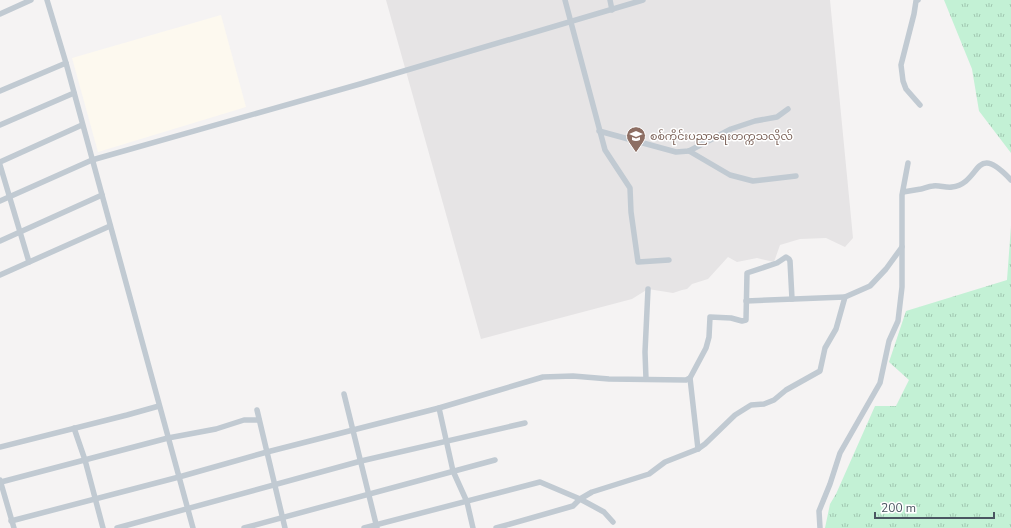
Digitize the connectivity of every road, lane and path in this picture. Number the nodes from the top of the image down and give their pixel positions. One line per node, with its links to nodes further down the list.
1 (31, 0): 8 (street)
2 (47, 0): 10 (street)
3 (565, 0): 9 (street)
4 (610, 0): 7 (street)
5 (643, 0): 7 (street)
6 (918, 0): 13 (street)
7 (612, 10): 9 (street)
8 (0, 14)
9 (571, 22): 17 (street); 19 (street)
10 (66, 63): 11 (street); 12 (street)
11 (0, 91)
12 (74, 93): 15 (street); 16 (street)
13 (920, 105)
14 (788, 109): 18 (street)
15 (0, 125)
16 (82, 125): 19 (street); 20 (street)
17 (599, 131): 18 (street); 33 (street)
18 (688, 151): 23 (street)
19 (92, 160): 26 (street); 27 (street)
20 (0, 162)
21 (908, 163): 25 (street)
22 (0, 165): 27 (street)
23 (796, 176)
24 (1011, 180): 25 (street)
25 (903, 192): 32 (street)
26 (102, 195): 29 (street); 30 (street)
27 (10, 196): 28 (street); 30 (street)
28 (0, 201)
29 (110, 226): 34 (street); 43 (street)
30 (20, 232): 31 (street); 34 (street)
31 (0, 241)
32 (902, 247): 37 (street); 80 (street)
33 (669, 260)
34 (29, 262): 35 (street)
35 (0, 275)
36 (648, 289): 41 (street)
37 (845, 298): 38 (street); 53 (street)
38 (792, 299): 39 (street); 39 (street)
39 (746, 301): 40 (street)
40 (690, 378): 41 (street); 53 (street)
41 (646, 379): 44 (street)
42 (344, 394): 49 (street)
43 (159, 406): 48 (street); 50 (street)
44 (439, 408): 49 (street); 51 (street)
45 (257, 410): 46 (street)
46 (259, 420): 50 (street); 54 (street)
47 (525, 423): 51 (street)
48 (74, 428): 52 (street); 55 (street)
49 (353, 430): 54 (street); 57 (street)
50 (168, 438): 55 (street); 59 (street)
51 (447, 441): 57 (street); 58 (street)
52 (0, 447)
53 (698, 449): 64 (street)
54 (267, 452): 59 (street); 61 (street)
55 (84, 460): 60 (street); 63 (street)
56 (495, 460): 58 (street)
57 (360, 461): 61 (street); 62 (street)
58 (453, 471): 62 (street); 65 (street)
59 (179, 477): 63 (street); 66 (street)
60 (0, 481): 68 (street)
61 (274, 486): 66 (street); 67 (street)
62 (369, 495): 67 (street); 70 (street)
63 (95, 499): 68 (street); 72 (street)
64 (580, 499): 65 (street); 69 (street); 79 (street)
65 (467, 502): 70 (street); 78 (street)
66 (187, 508): 73 (street); 74 (street)
67 (282, 518): 75 (street); 76 (street)
68 (12, 521): 71 (street)
69 (613, 522)
70 (377, 526): 77 (street)
71 (14, 528)
72 (102, 528)
73 (117, 528)
74 (193, 528)
75 (244, 528)
76 (285, 528)
77 (364, 528)
78 (473, 528)
79 (496, 528)
80 (820, 528)

